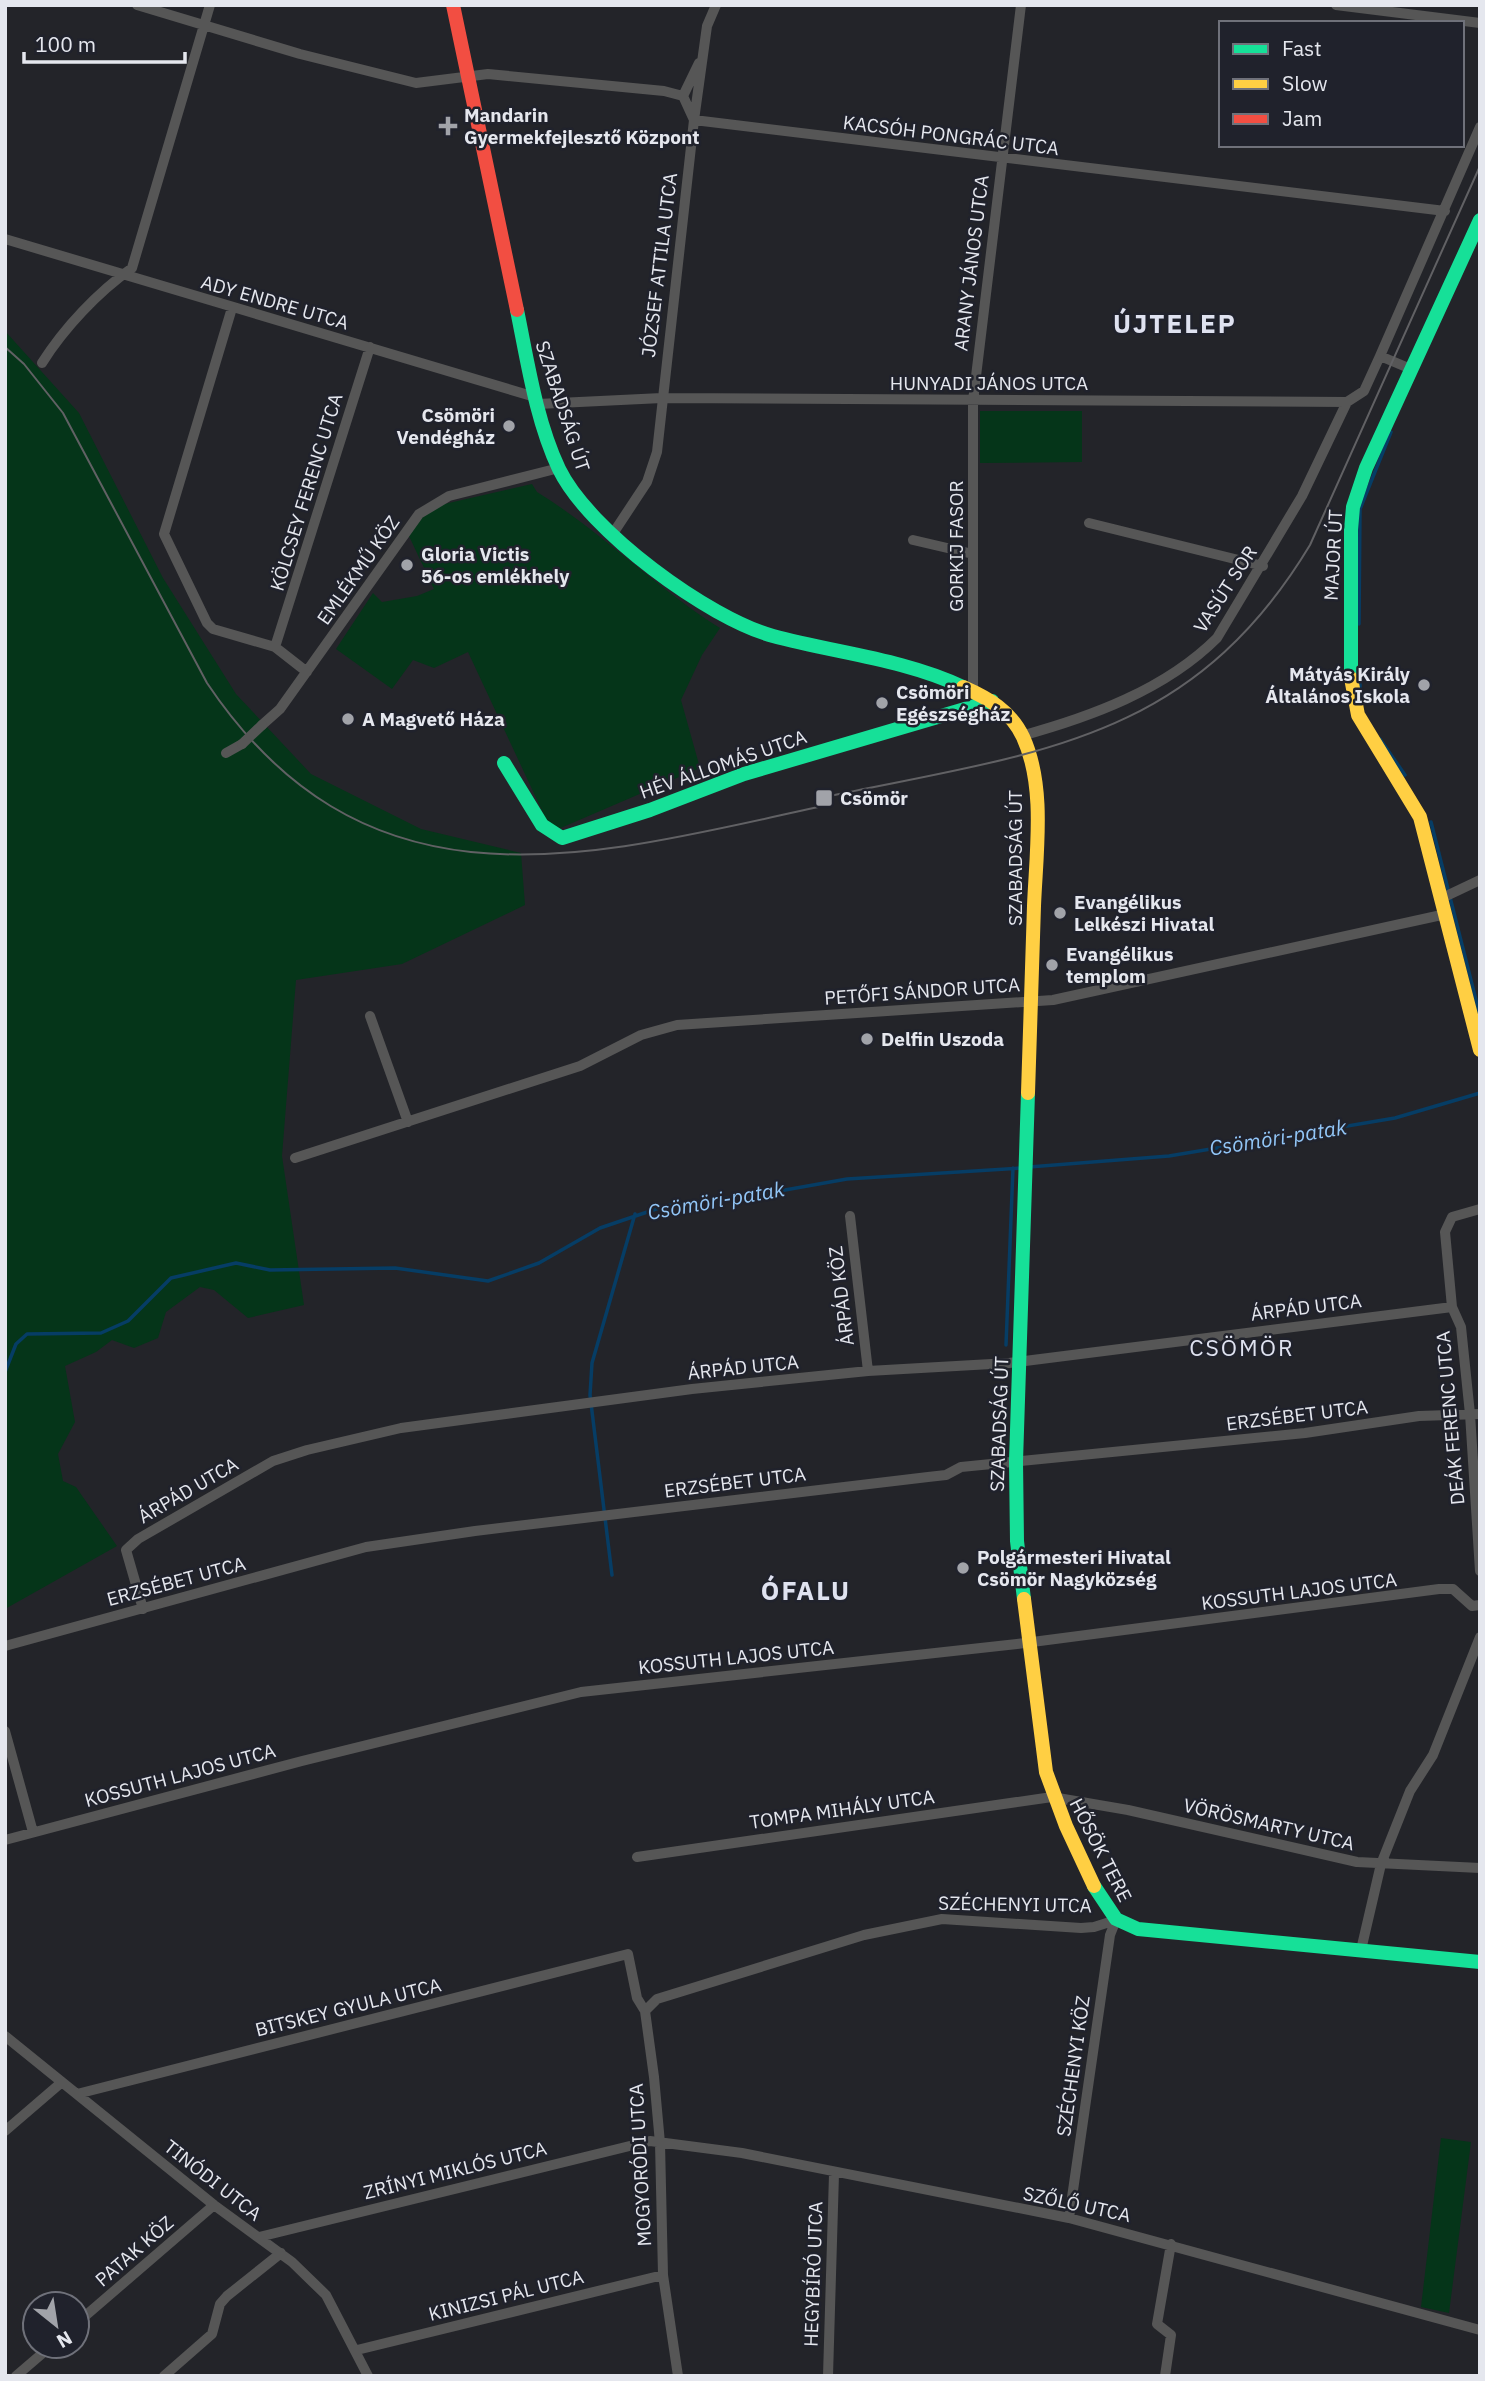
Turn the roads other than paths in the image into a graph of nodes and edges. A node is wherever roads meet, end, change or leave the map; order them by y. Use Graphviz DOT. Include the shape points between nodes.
graph roads {
  1 [pos="137,5"];
  2 [pos="210,5"];
  3 [pos="453,5"];
  4 [pos="716,5"];
  5 [pos="1021,5"];
  6 [pos="1336,5"];
  7 [pos="1480,23"];
  8 [pos="204,25"];
  9 [pos="703,54"];
  10 [pos="468,74"];
  11 [pos="683,96"];
  12 [pos="694,120"];
  13 [pos="1480,127"];
  14 [pos="1002,159"];
  15 [pos="1445,211"];
  16 [pos="1480,220"];
  17 [pos="5,239"];
  18 [pos="124,274"];
  19 [pos="233,308"];
  20 [pos="370,348"];
  21 [pos="1380,356"];
  22 [pos="42,363"];
  23 [pos="1412,369"];
  24 [pos="662,398"];
  25 [pos="537,401"];
  26 [pos="973,401"];
  27 [pos="1347,402"];
  28 [pos="559,468"];
  29 [pos="1089,523"];
  30 [pos="614,532"];
  31 [pos="913,540"];
  32 [pos="973,554"];
  33 [pos="1262,566"];
  34 [pos="275,647"];
  35 [pos="307,672"];
  36 [pos="973,691"];
  37 [pos="992,701"];
  38 [pos="1021,736"];
  39 [pos="226,753"];
  40 [pos="504,763"];
  41 [pos="1480,880"];
  42 [pos="1448,895"];
  43 [pos="1446,914"];
  44 [pos="1032,1001"];
  45 [pos="370,1016"];
  46 [pos="1480,1051"];
  47 [pos="408,1122"];
  48 [pos="295,1158"];
  49 [pos="1480,1209"];
  50 [pos="850,1216"];
  51 [pos="1452,1307"];
  52 [pos="1020,1361"];
  53 [pos="868,1371"];
  54 [pos="1475,1414"];
  55 [pos="1016,1461"];
  56 [pos="1480,1571"];
  57 [pos="1480,1605"];
  58 [pos="143,1609"];
  59 [pos="1480,1638"];
  60 [pos="1028,1642"];
  61 [pos="5,1646"];
  62 [pos="5,1731"];
  63 [pos="1052,1797"];
  64 [pos="33,1832"];
  65 [pos="5,1840"];
  66 [pos="637,1857"];
  67 [pos="1381,1864"];
  68 [pos="1480,1868"];
  69 [pos="1116,1920"];
  70 [pos="1361,1950"];
  71 [pos="628,1954"];
  72 [pos="1480,1962"];
  73 [pos="645,2011"];
  74 [pos="7,2040"];
  75 [pos="62,2082"];
  76 [pos="77,2094"];
  77 [pos="5,2131"];
  78 [pos="660,2143"];
  79 [pos="834,2174"];
  80 [pos="214,2206"];
  81 [pos="1069,2218"];
  82 [pos="259,2237"];
  83 [pos="1171,2244"];
  84 [pos="281,2253"];
  85 [pos="663,2275"];
  86 [pos="91,2311"];
  87 [pos="1480,2330"];
  88 [pos="357,2350"];
  89 [pos="35,2360"];
  90 [pos="16,2376"];
  91 [pos="164,2376"];
  92 [pos="368,2376"];
  93 [pos="678,2376"];
  94 [pos="828,2376"];
  95 [pos="1165,2376"];
  1 -- 8 [label="street"];
  2 -- 8 [label="street"];
  3 -- 10 [label="street, SZABADSÁG ÚT"];
  4 -- 9 [label="street, JÓZSEF ATTILA UTCA"];
  5 -- 14 [label="street, ARANY JÁNOS UTCA"];
  6 -- 7 [label="street"];
  8 -- 10 [label="street" via="416,83"];
  8 -- 18 [label="street" via="132,268"];
  9 -- 11 [label="street, JÓZSEF ATTILA UTCA"];
  9 -- 12 [label="street, JÓZSEF ATTILA UTCA"];
  10 -- 11 [label="street"];
  10 -- 25 [label="street, SZABADSÁG ÚT"];
  11 -- 12 [label="street"];
  12 -- 14 [label="street, KACSÓH PONGRÁC UTCA"];
  12 -- 24 [label="street, JÓZSEF ATTILA UTCA"];
  13 -- 15 [label="street"];
  14 -- 15 [label="street, KACSÓH PONGRÁC UTCA"];
  14 -- 26 [label="street, ARANY JÁNOS UTCA"];
  15 -- 21 [label="street"];
  16 -- 23 [label="street, MAJOR ÚT"];
  17 -- 18 [label="street, ADY ENDRE UTCA"];
  18 -- 19 [label="street, ADY ENDRE UTCA"];
  18 -- 22 [label="street" via="52,346"];
  19 -- 20 [label="street, ADY ENDRE UTCA"];
  19 -- 34 [label="street" via="164,534 207,623 213,629"];
  20 -- 25 [label="street, ADY ENDRE UTCA"];
  20 -- 34 [label="street, KÖLCSEY FERENC UTCA"];
  21 -- 23 [label="street"];
  21 -- 27 [label="street" via="1364,391"];
  23 -- 42 [label="street, MAJOR ÚT" via="1353,507 1350,669 1358,715 1420,817"];
  24 -- 25 [label="street, HUNYADI JÁNOS UTCA"];
  24 -- 26 [label="street, HUNYADI JÁNOS UTCA"];
  24 -- 30 [label="street, JÓZSEF ATTILA UTCA" via="654,464"];
  25 -- 28 [label="street, SZABADSÁG ÚT"];
  26 -- 27 [label="street, HUNYADI JÁNOS UTCA"];
  26 -- 32 [label="street, GORKIJ FASOR"];
  27 -- 33 [label="street, VASÚT SOR"];
  28 -- 30 [label="street, SZABADSÁG ÚT" via="577,497"];
  28 -- 35 [label="street, EMLÉKMŰ KÖZ" via="449,496 419,514"];
  29 -- 33 [label="street"];
  30 -- 36 [label="street, SZABADSÁG ÚT" via="690,595 731,621 960,683"];
  31 -- 32 [label="street"];
  32 -- 36 [label="street, GORKIJ FASOR"];
  33 -- 38 [label="street, VASÚT SOR" via="1217,638 1199,656 1132,695 1070,722"];
  34 -- 35 [label="street"];
  35 -- 39 [label="street, EMLÉKMŰ KÖZ, bridge" via="280,709"];
  36 -- 37 [label="street, SZABADSÁG ÚT"];
  37 -- 38 [label="street, SZABADSÁG ÚT"];
  37 -- 40 [label="street, HÉV ÁLLOMÁS UTCA" via="744,774 562,838 543,829"];
  38 -- 44 [label="street, SZABADSÁG ÚT" via="1031,761 1037,825"];
  41 -- 42 [label="street"];
  42 -- 43 [label="street, MAJOR ÚT"];
  43 -- 44 [label="street, PETŐFI SÁNDOR UTCA"];
  43 -- 46 [label="street, MAJOR ÚT"];
  44 -- 47 [label="street, PETŐFI SÁNDOR UTCA" via="677,1025 641,1035 580,1066"];
  44 -- 52 [label="street, SZABADSÁG ÚT"];
  45 -- 47 [label="street"];
  47 -- 48 [label="street, PETŐFI SÁNDOR UTCA"];
  49 -- 51 [label="street, DEÁK FERENC UTCA" via="1457,1214 1445,1232"];
  50 -- 53 [label="street, ÁRPÁD KÖZ"];
  51 -- 52 [label="street, ÁRPÁD UTCA"];
  51 -- 54 [label="street, DEÁK FERENC UTCA" via="1461,1326"];
  52 -- 53 [label="street, ÁRPÁD UTCA"];
  52 -- 55 [label="street, SZABADSÁG ÚT"];
  53 -- 58 [label="street, ÁRPÁD UTCA" via="401,1428 307,1450 274,1461 127,1549"];
  54 -- 55 [label="street, ERZSÉBET UTCA" via="1419,1416 1305,1433"];
  54 -- 56 [label="street, DEÁK FERENC UTCA"];
  55 -- 58 [label="street, ERZSÉBET UTCA" via="961,1467 946,1475 366,1547"];
  55 -- 60 [label="street, SZABADSÁG ÚT" via="1017,1541"];
  57 -- 60 [label="street, KOSSUTH LAJOS UTCA" via="1472,1606 1453,1589 1439,1589"];
  58 -- 61 [label="street, ERZSÉBET UTCA"];
  59 -- 67 [label="street" via="1433,1755 1410,1791"];
  60 -- 63 [label="street, SZABADSÁG ÚT"];
  60 -- 64 [label="street, KOSSUTH LAJOS UTCA" via="581,1692"];
  62 -- 64 [label="street"];
  63 -- 66 [label="street, TOMPA MIHÁLY UTCA"];
  63 -- 67 [label="street, VÖRÖSMARTY UTCA"];
  63 -- 69 [label="street, HŐSÖK TERE"];
  64 -- 65 [label="street, KOSSUTH LAJOS UTCA"];
  67 -- 68 [label="street, VÖRÖSMARTY UTCA"];
  67 -- 70 [label="street"];
  69 -- 70 [label="street, SZÉCHENYI UTCA" via="1138,1928"];
  69 -- 73 [label="street, SZÉCHENYI UTCA" via="1094,1927 942,1919 864,1935 751,1968 657,1999"];
  69 -- 81 [label="street, SZÉCHENYI KÖZ" via="1110,1935"];
  70 -- 72 [label="street, SZÉCHENYI UTCA"];
  71 -- 73 [label="street, MOGYORÓDI UTCA" via="637,1998"];
  71 -- 76 [label="street, BITSKEY GYULA UTCA"];
  73 -- 78 [label="street, MOGYORÓDI UTCA"];
  74 -- 75 [label="street, TINÓDI UTCA"];
  75 -- 76 [label="street, TINÓDI UTCA"];
  75 -- 77 [label="street"];
  76 -- 80 [label="street, TINÓDI UTCA"];
  78 -- 79 [label="street, SZŐLŐ UTCA" via="742,2153"];
  78 -- 82 [label="street, ZRÍNYI MIKLÓS UTCA" via="587,2154"];
  78 -- 85 [label="street, MOGYORÓDI UTCA"];
  79 -- 81 [label="street, SZŐLŐ UTCA"];
  79 -- 94 [label="street, HEGYBÍRÓ UTCA"];
  80 -- 82 [label="street, TINÓDI UTCA"];
  80 -- 86 [label="street, PATAK KÖZ"];
  81 -- 83 [label="street, SZŐLŐ UTCA"];
  82 -- 84 [label="street, TINÓDI UTCA"];
  83 -- 87 [label="street, SZŐLŐ UTCA"];
  83 -- 95 [label="street" via="1157,2324 1171,2335"];
  84 -- 88 [label="street, TINÓDI UTCA" via="326,2295"];
  84 -- 91 [label="street" via="220,2304 212,2334"];
  85 -- 88 [label="street, KINIZSI PÁL UTCA"];
  85 -- 93 [label="street, MOGYORÓDI UTCA"];
  88 -- 92 [label="street, TINÓDI UTCA"];
  89 -- 90 [label="street"];
}
